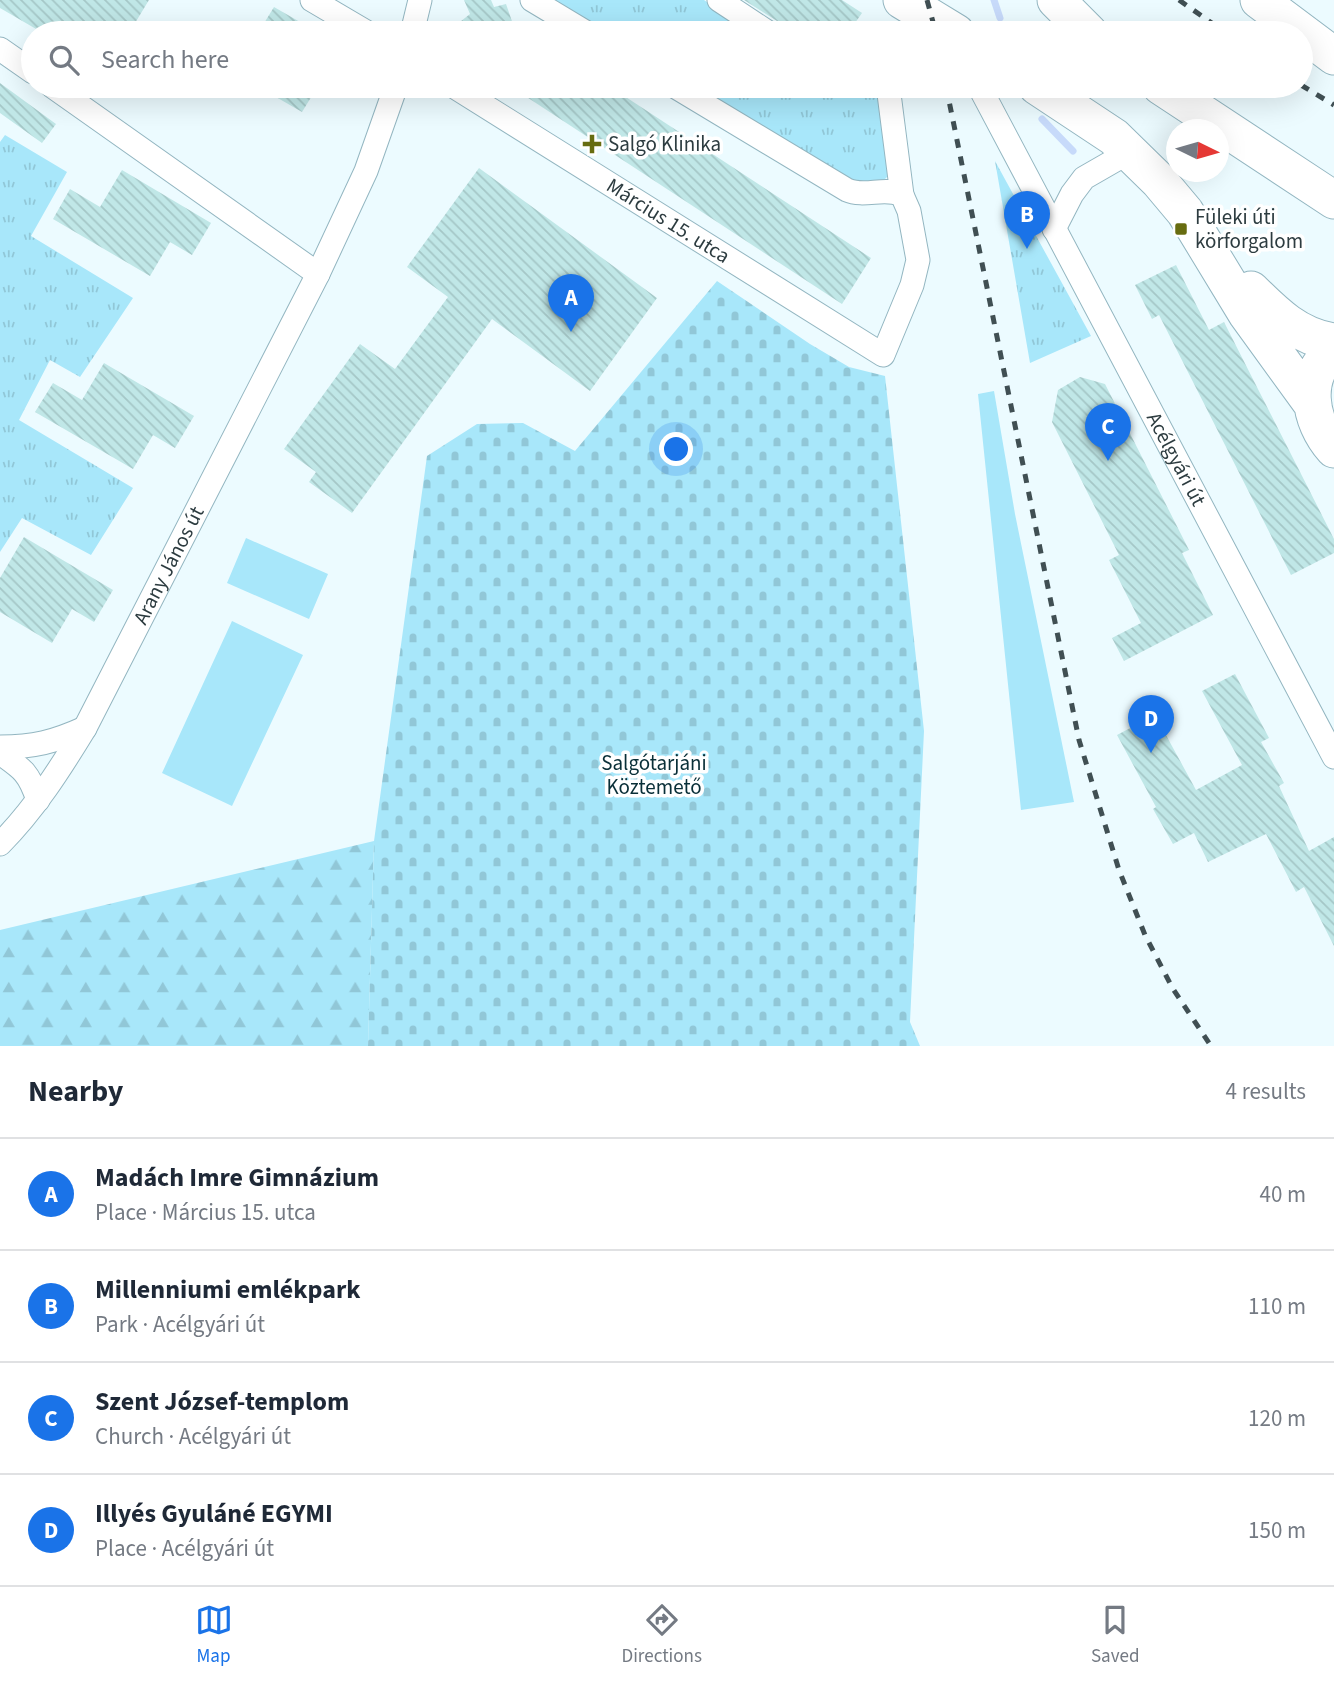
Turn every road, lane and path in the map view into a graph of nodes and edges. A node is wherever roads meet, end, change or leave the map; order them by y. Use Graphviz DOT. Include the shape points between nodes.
graph roads {
  1 [pos="312,0"];
  2 [pos="420,0"];
  3 [pos="532,0"];
  4 [pos="719,0"];
  5 [pos="902,0"];
  6 [pos="1056,0"];
  7 [pos="1259,0"];
  8 [pos="348,21"];
  9 [pos="415,21"];
  10 [pos="567,21"];
  11 [pos="751,21"];
  12 [pos="935,21"];
  13 [pos="1077,21"];
  14 [pos="1287,21"];
  15 [pos="1313,40"];
  16 [pos="0,49"];
  17 [pos="1334,56"];
  18 [pos="21,64"];
  19 [pos="69,98"];
  20 [pos="392,98"];
  21 [pos="472,98"];
  22 [pos="694,98"];
  23 [pos="890,98"];
  24 [pos="985,98"];
  25 [pos="1056,98"];
  26 [pos="1179,98"];
  27 [pos="1131,151"];
  28 [pos="902,195"];
  29 [pos="1331,199"];
  30 [pos="1054,229"];
  31 [pos="1210,250"];
  32 [pos="318,274"];
  33 [pos="1334,342"];
  34 [pos="1334,350"];
  35 [pos="1313,405"];
  36 [pos="1334,449"];
  37 [pos="85,728"];
  38 [pos="0,747"];
  39 [pos="0,753"];
  40 [pos="1334,757"];
  41 [pos="38,800"];
  42 [pos="0,844"];
  1 -- 8 [label="street"];
  2 -- 9 [label="street"];
  3 -- 10 [label="street"];
  4 -- 11 [label="street"];
  5 -- 12 [label="main road"];
  6 -- 13 [label="main road"];
  7 -- 14 [label="main road"];
  15 -- 17 [label="main road"];
  16 -- 18 [label="street"];
  19 -- 32 [label="street"];
  20 -- 32 [label="street, Arany János út" via="366,171"];
  21 -- 28 [label="street, Március 15. utca" via="883,355 918,260"];
  22 -- 28 [label="street" via="847,190 890,190"];
  23 -- 28 [label="street"];
  24 -- 30 [label="street, Acélgyári út"];
  25 -- 27 [label="main road"];
  26 -- 29 [label="main road"];
  27 -- 30 [label="street" via="1084,177"];
  27 -- 31 [label="main road" via="1168,191"];
  30 -- 40 [label="street, Acélgyári út"];
  31 -- 33 [label="main road" via="1282,320"];
  31 -- 35 [label="main road" via="1247,314"];
  32 -- 37 [label="street, Arany János út"];
  34 -- 35 [label="main road" via="1317,373"];
  35 -- 36 [label="main road" via="1322,436"];
  37 -- 38 [label="street" via="30,747"];
  37 -- 41 [label="street, Arany János út"];
  39 -- 41 [label="street" via="30,778"];
  41 -- 42 [label="street, Arany János út"];
}
